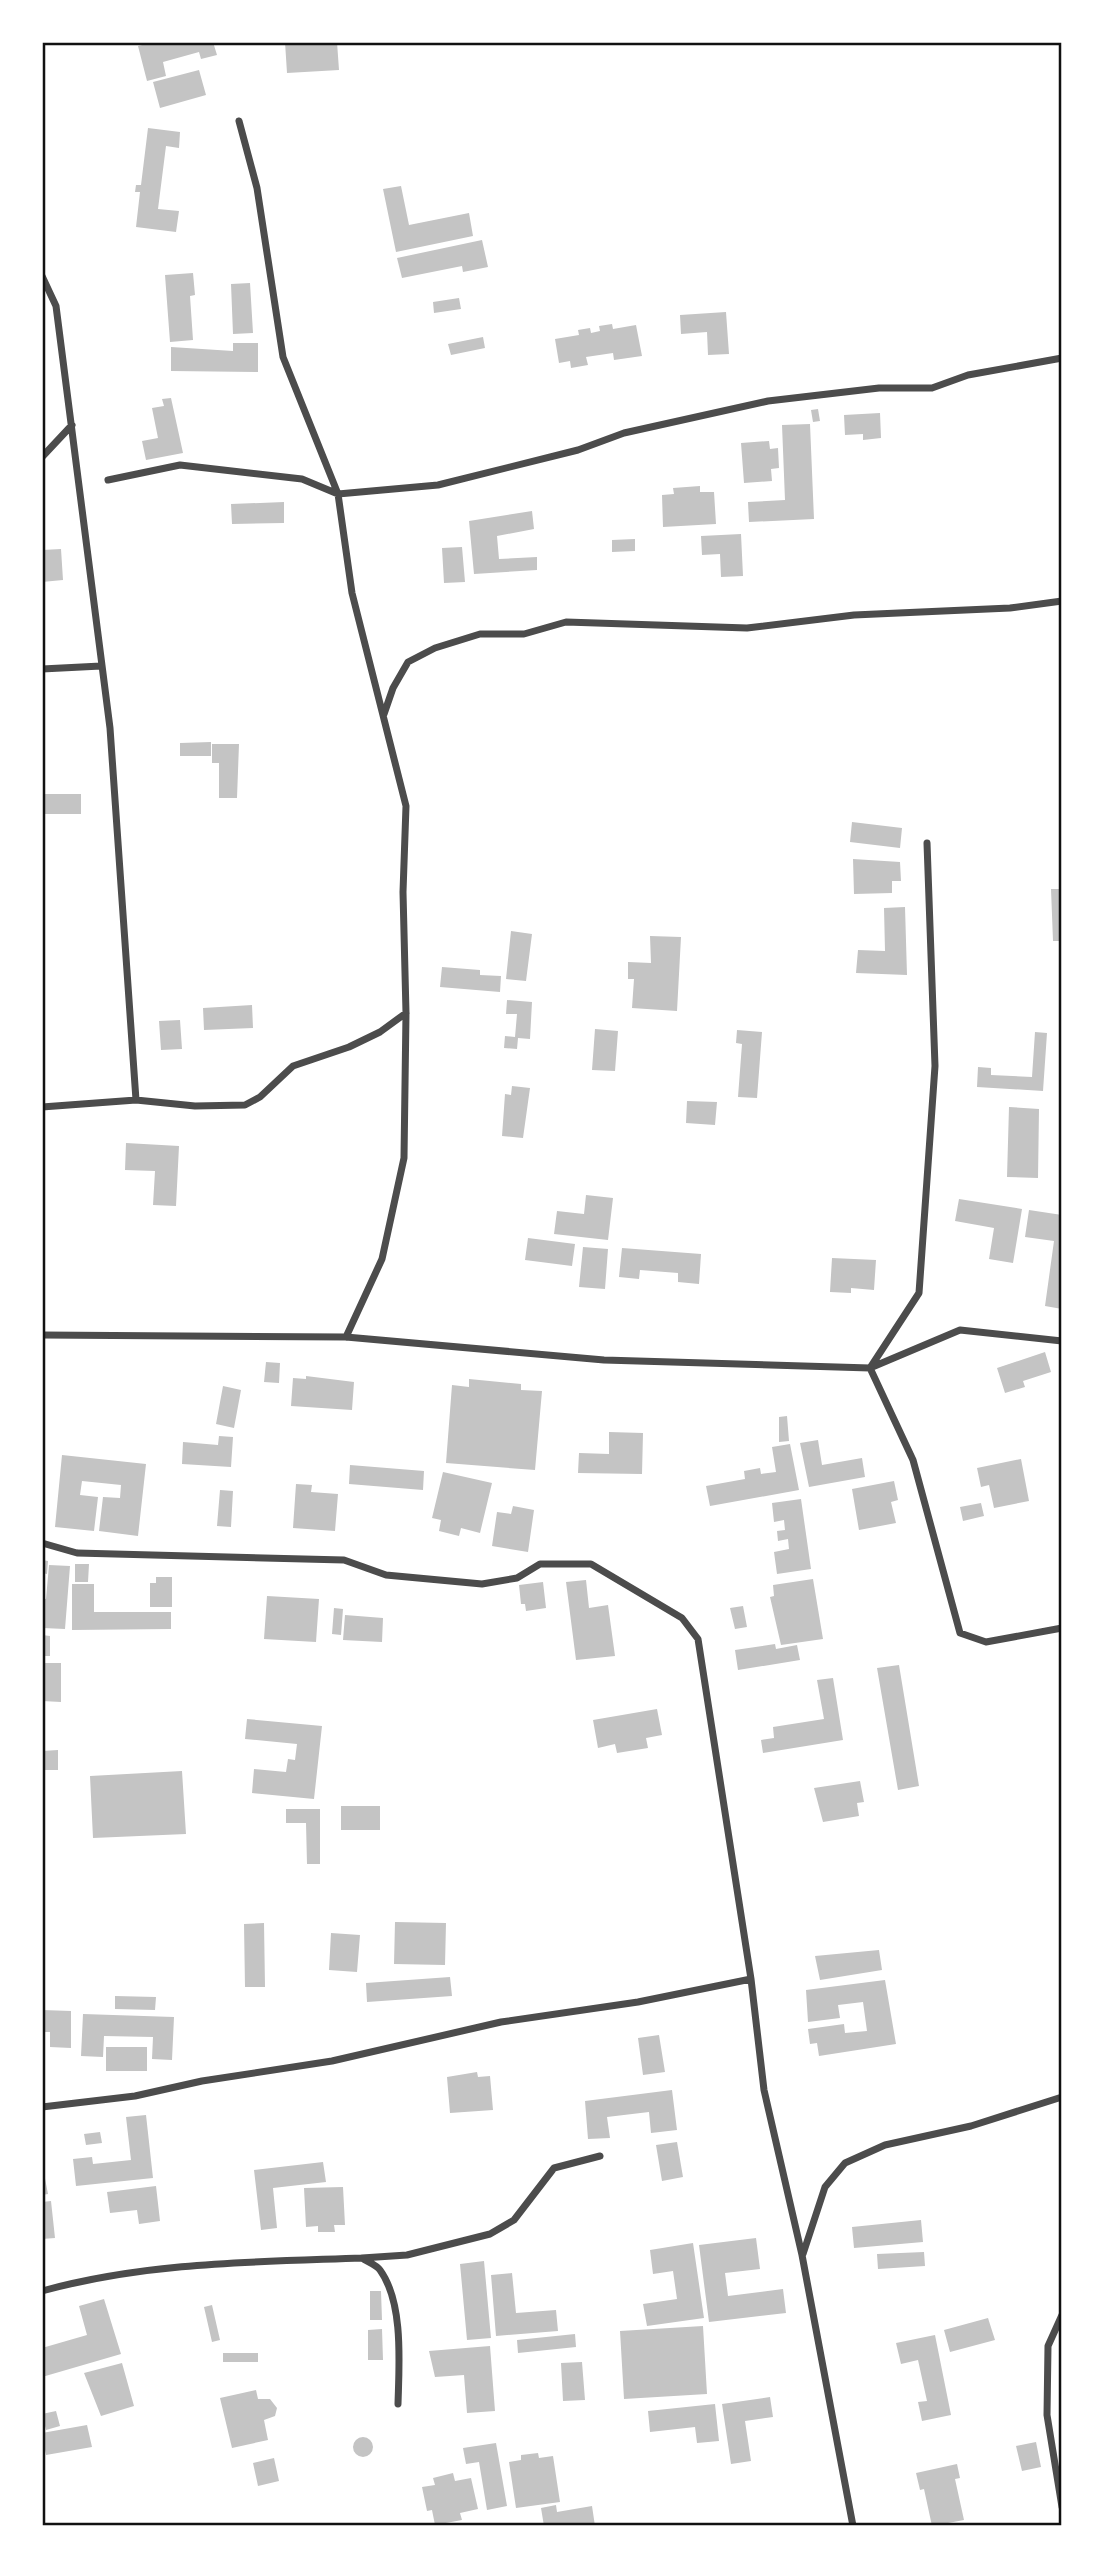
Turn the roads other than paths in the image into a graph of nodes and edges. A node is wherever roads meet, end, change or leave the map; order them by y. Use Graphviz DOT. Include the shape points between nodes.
graph roads {
  1 [pos="239,121"];
  2 [pos="42,276"];
  3 [pos="1062,358"];
  4 [pos="72,425"];
  5 [pos="42,457"];
  6 [pos="108,480"];
  7 [pos="338,494"];
  8 [pos="1062,601"];
  9 [pos="101,666"];
  10 [pos="42,670"];
  11 [pos="384,714"];
  12 [pos="927,843"];
  13 [pos="406,1013"];
  14 [pos="136,1100"];
  15 [pos="42,1107"];
  16 [pos="42,1335"];
  17 [pos="346,1338"];
  18 [pos="1062,1341"];
  19 [pos="870,1368"];
  20 [pos="42,1543"];
  21 [pos="1062,1628"];
  22 [pos="751,1979"];
  23 [pos="1062,2097"];
  24 [pos="42,2108"];
  25 [pos="600,2156"];
  26 [pos="802,2255"];
  27 [pos="362,2258"];
  28 [pos="42,2291"];
  29 [pos="1062,2315"];
  30 [pos="398,2404"];
  31 [pos="1062,2507"];
  32 [pos="853,2526"];
  1 -- 7 [label="street" via="257,188 283,357"];
  2 -- 4 [label="street" via="56,306"];
  3 -- 7 [label="street" via="968,375 932,388 879,388 768,401 624,433 578,450 438,485"];
  4 -- 5 [label="street"];
  4 -- 9 [label="street"];
  6 -- 7 [label="street" via="180,465 302,479"];
  7 -- 11 [label="street" via="352,593"];
  8 -- 11 [label="street" via="854,615 747,628 566,622 524,634 480,634 408,662"];
  9 -- 10 [label="street"];
  9 -- 14 [label="street" via="110,728"];
  11 -- 13 [label="street" via="406,806"];
  12 -- 19 [label="street" via="935,1066 919,1293"];
  13 -- 14 [label="street" via="349,1047 293,1066 245,1105"];
  13 -- 17 [label="street" via="404,1158 382,1259"];
  14 -- 15 [label="street"];
  16 -- 17 [label="street"];
  17 -- 19 [label="street" via="604,1360"];
  18 -- 19 [label="street" via="960,1330"];
  19 -- 21 [label="street" via="913,1460 960,1633 986,1642"];
  20 -- 22 [label="street" via="77,1553 344,1560 386,1575 482,1584 517,1578 540,1564 591,1564 682,1618 698,1639"];
  22 -- 24 [label="street" via="638,2002 501,2022 332,2061"];
  22 -- 26 [label="street" via="764,2090"];
  23 -- 26 [label="street" via="971,2126 884,2145 845,2163 825,2187"];
  25 -- 27 [label="street" via="554,2168 514,2220 490,2234 407,2255"];
  26 -- 32 [label="street"];
  27 -- 28 [label="street" via="156,2267"];
  27 -- 30 [label="street" via="380,2269 392,2299 400,2346"];
  29 -- 31 [label="street" via="1048,2346 1047,2415"];
}
